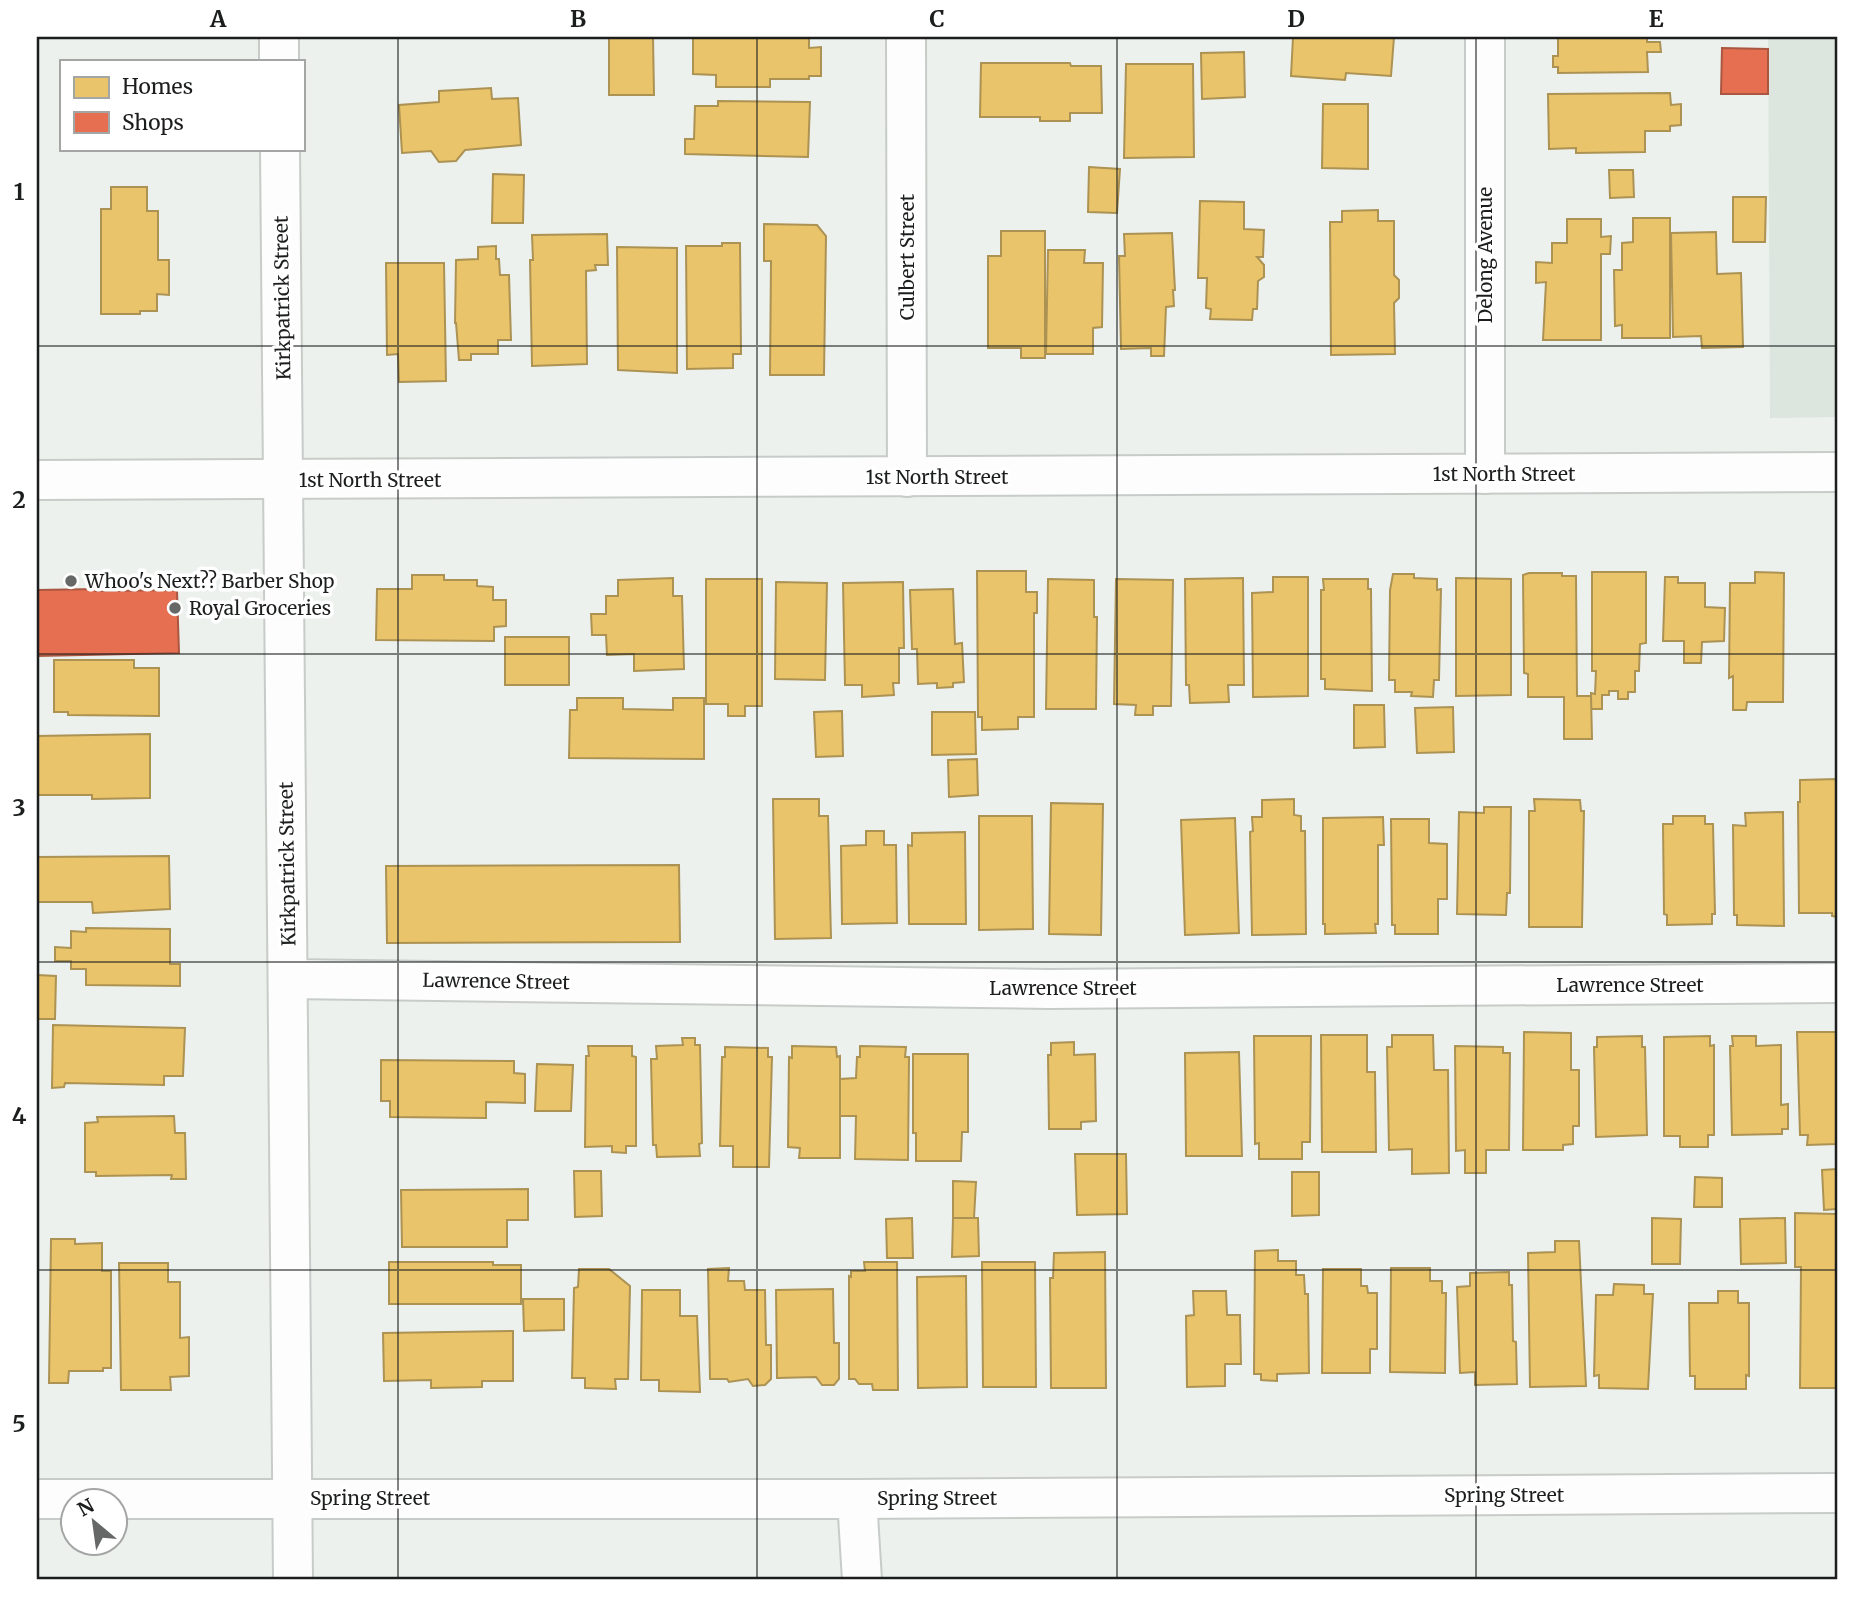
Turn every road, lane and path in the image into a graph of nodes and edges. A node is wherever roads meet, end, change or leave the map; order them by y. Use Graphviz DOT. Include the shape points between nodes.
graph roads {
  1 [pos="279,37"];
  2 [pos="906,37"];
  3 [pos="1485,37"];
  4 [pos="279,60"];
  5 [pos="280,150"];
  6 [pos="1837,472"];
  7 [pos="1485,474"];
  8 [pos="907,477"];
  9 [pos="37,480"];
  10 [pos="284,480"];
  11 [pos="289,979"];
  12 [pos="1837,983"];
  13 [pos="1837,1493"];
  14 [pos="293,1498"];
  15 [pos="37,1499"];
  16 [pos="857,1499"];
  17 [pos="293,1580"];
  18 [pos="862,1580"];
  1 -- 4 [label="street"];
  2 -- 8 [label="street, Culbert Street"];
  3 -- 7 [label="street, Delong Avenue"];
  5 -- 10 [label="street, Kirkpatrick Street"];
  6 -- 7 [label="street, 1st North Street"];
  7 -- 8 [label="street, 1st North Street"];
  8 -- 10 [label="street, 1st North Street"];
  9 -- 10 [label="street, 1st North Street"];
  10 -- 11 [label="street, Kirkpatrick Street"];
  11 -- 12 [label="street, Lawrence Street" via="1049,989"];
  11 -- 14 [label="street, Kirkpatrick Street"];
  13 -- 16 [label="street, Spring Street"];
  14 -- 15 [label="street, Spring Street"];
  14 -- 16 [label="street, Spring Street"];
  14 -- 17 [label="street, Kirkpatrick Street"];
  16 -- 18 [label="street"];
}
